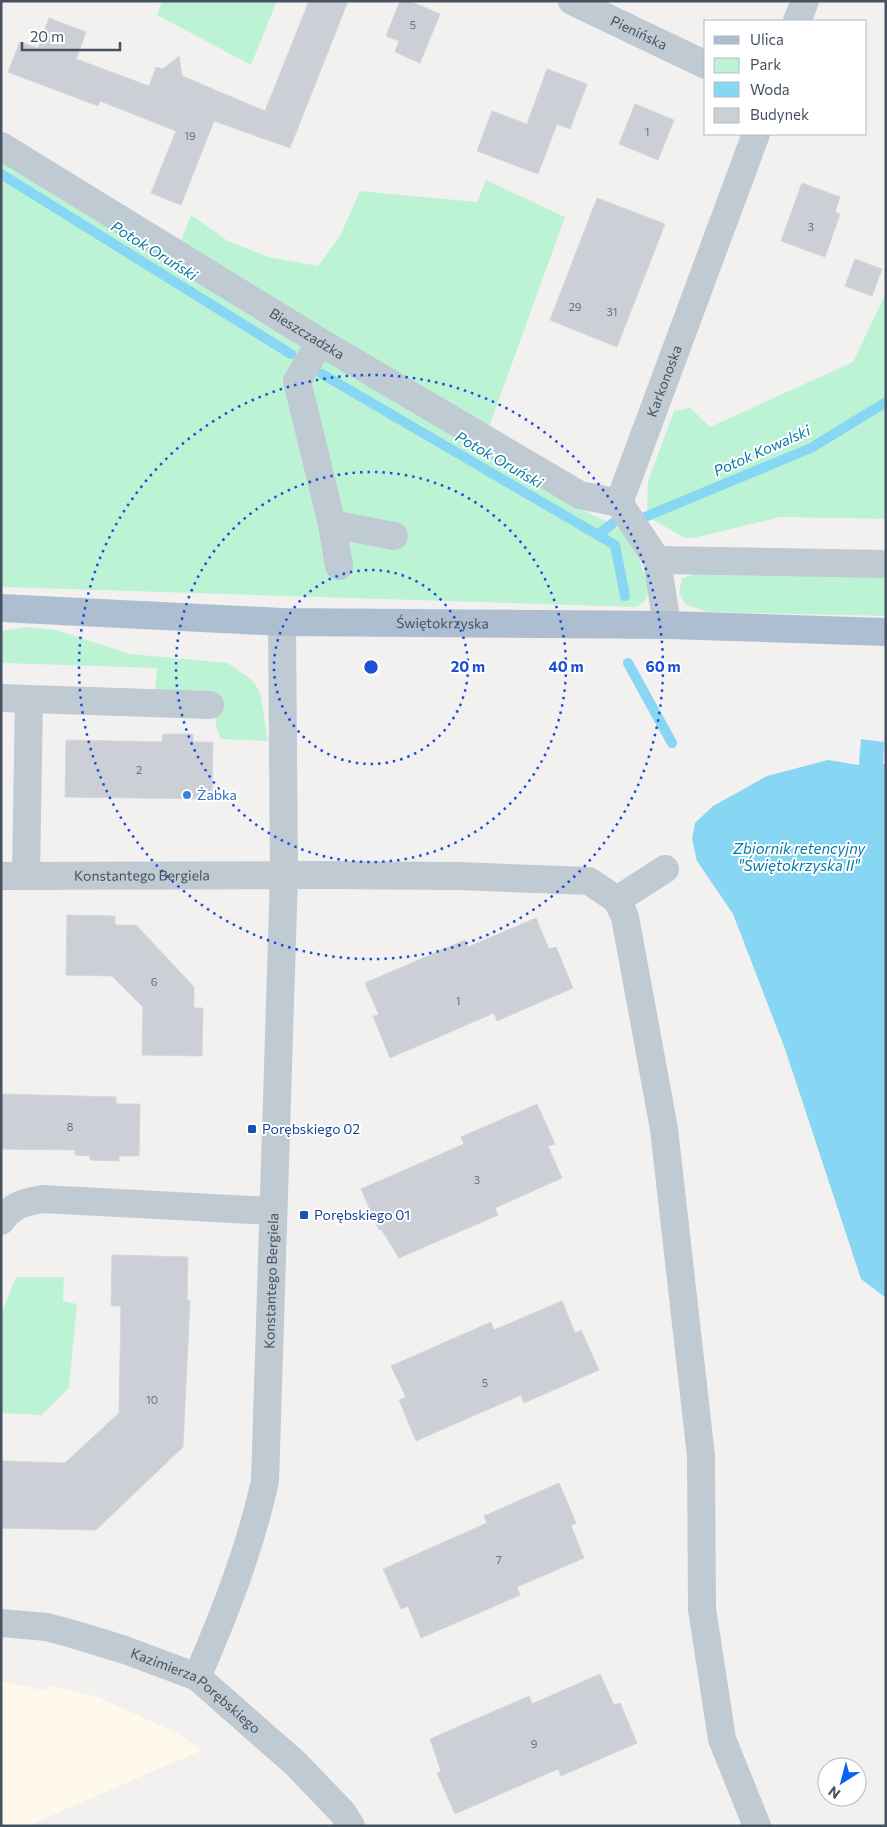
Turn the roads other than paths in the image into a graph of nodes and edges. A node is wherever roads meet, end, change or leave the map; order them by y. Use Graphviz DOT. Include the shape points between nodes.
graph roads {
  1 [pos="572,1"];
  2 [pos="805,1"];
  3 [pos="797,20"];
  4 [pos="704,64"];
  5 [pos="756,135"];
  6 [pos="1,146"];
  7 [pos="320,342"];
  8 [pos="619,503"];
  9 [pos="332,524"];
  10 [pos="394,536"];
  11 [pos="657,560"];
  12 [pos="886,564"];
  13 [pos="338,566"];
  14 [pos="1,608"];
  15 [pos="282,622"];
  16 [pos="666,625"];
  17 [pos="886,632"];
  18 [pos="1,698"];
  19 [pos="29,700"];
  20 [pos="210,705"];
  21 [pos="665,869"];
  22 [pos="284,874"];
  23 [pos="14,875"];
  24 [pos="617,900"];
  25 [pos="272,1211"];
  26 [pos="1,1221"];
  27 [pos="1,1623"];
  28 [pos="197,1677"];
  29 [pos="351,1826"];
  30 [pos="757,1826"];
  1 -- 4 [label="street, Pienińska"];
  2 -- 3 [label="street"];
  5 -- 8 [label="street, Karkonoska"];
  6 -- 7 [label="street, Bieszczadzka"];
  7 -- 8 [label="street, Bieszczadzka" via="580,495"];
  7 -- 9 [label="street" via="297,381"];
  8 -- 11 [label="street"];
  9 -- 10 [label="street"];
  9 -- 13 [label="street"];
  11 -- 12 [label="street"];
  11 -- 16 [label="street"];
  14 -- 15 [label="main road, Świętokrzyska"];
  15 -- 16 [label="main road, Świętokrzyska"];
  15 -- 22 [label="street, Konstantego Bergiela"];
  16 -- 17 [label="main road, Świętokrzyska"];
  18 -- 19 [label="street"];
  19 -- 20 [label="street"];
  19 -- 23 [label="street"];
  21 -- 24 [label="street"];
  22 -- 23 [label="street, Konstantego Bergiela"];
  22 -- 24 [label="street" via="588,881"];
  22 -- 25 [label="street, Konstantego Bergiela"];
  24 -- 30 [label="street" via="625,918 664,1129 702,1456 702,1608 722,1739"];
  25 -- 26 [label="street" via="42,1199 24,1202 8,1211"];
  25 -- 28 [label="street, Konstantego Bergiela" via="264,1481 254,1529"];
  27 -- 28 [label="street, Kazimierza Porębskiego" via="47,1627 125,1650"];
  28 -- 29 [label="street, Kazimierza Porębskiego" via="296,1763 343,1812"];
}
